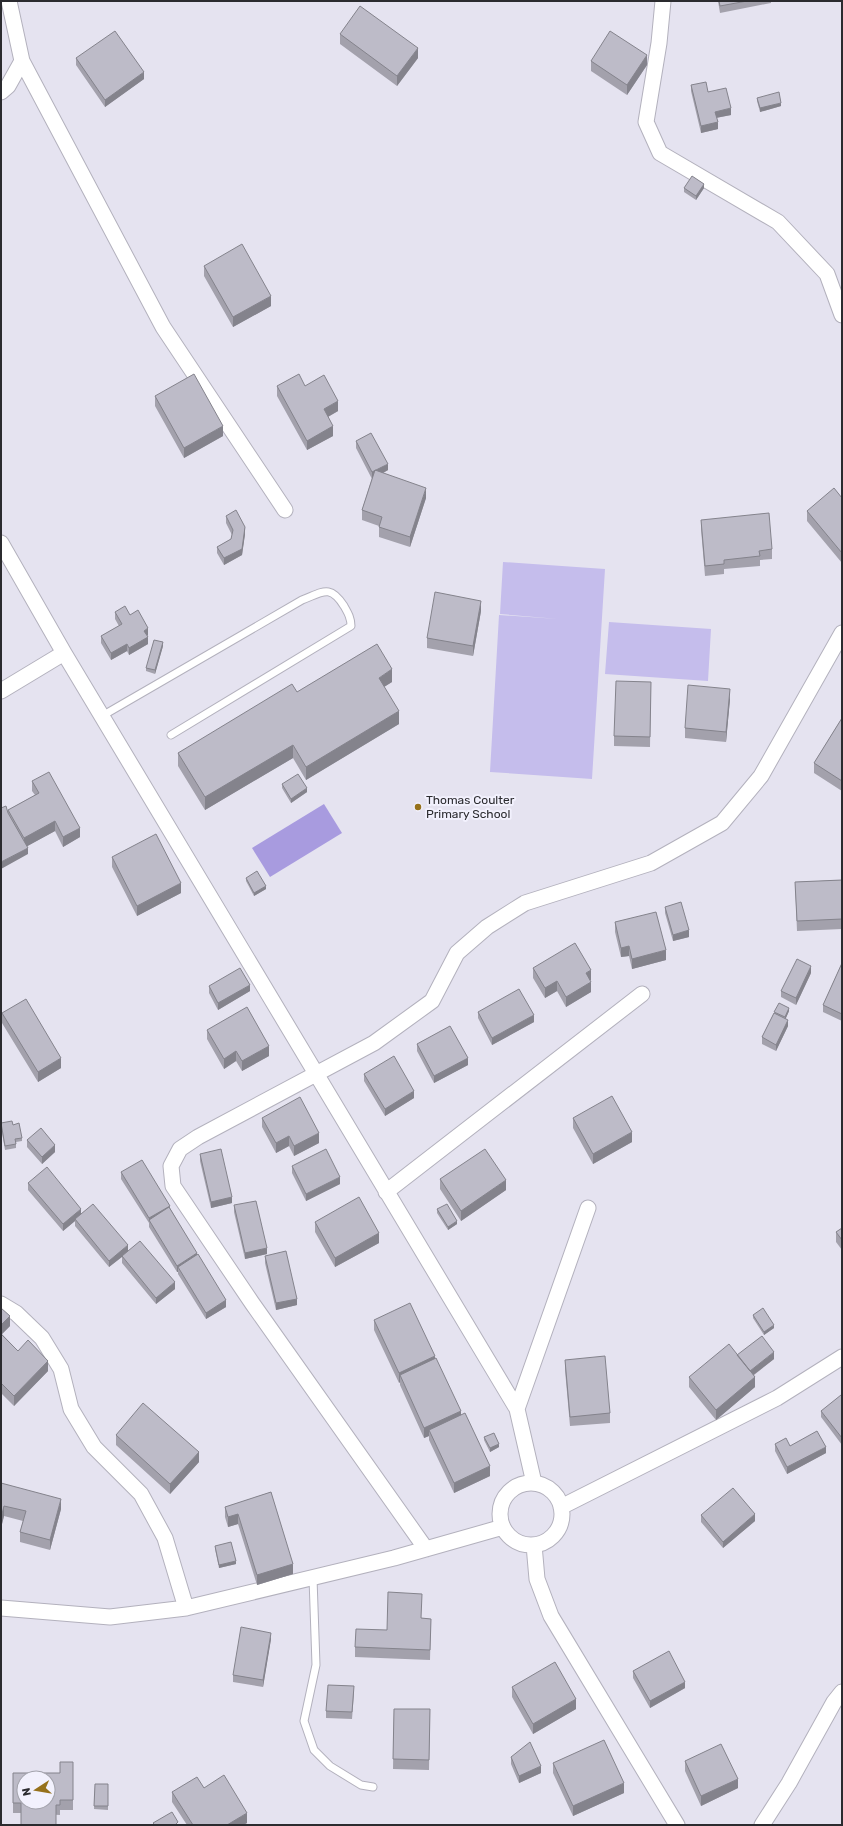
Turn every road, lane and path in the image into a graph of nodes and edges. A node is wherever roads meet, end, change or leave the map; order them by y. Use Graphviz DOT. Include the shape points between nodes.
graph roads {
  1 [pos="9,1"];
  2 [pos="664,1"];
  3 [pos="22,61"];
  4 [pos="1,92"];
  5 [pos="842,315"];
  6 [pos="285,510"];
  7 [pos="1,543"];
  8 [pos="842,633"];
  9 [pos="64,653"];
  10 [pos="1,691"];
  11 [pos="102,716"];
  12 [pos="171,735"];
  13 [pos="642,994"];
  14 [pos="317,1073"];
  15 [pos="386,1192"];
  16 [pos="588,1208"];
  17 [pos="1,1304"];
  18 [pos="842,1357"];
  19 [pos="517,1409"];
  20 [pos="534,1483"];
  21 [pos="561,1507"];
  22 [pos="503,1527"];
  23 [pos="534,1545"];
  24 [pos="426,1549"];
  25 [pos="313,1578"];
  26 [pos="1,1608"];
  27 [pos="186,1608"];
  28 [pos="842,1692"];
  29 [pos="373,1787"];
  30 [pos="677,1825"];
  31 [pos="762,1825"];
  1 -- 3 [label="street"];
  2 -- 5 [label="street" via="646,122 660,153 778,222 827,274"];
  3 -- 4 [label="street" via="8,86"];
  3 -- 6 [label="street" via="163,327"];
  7 -- 9 [label="street"];
  8 -- 14 [label="street" via="761,776 722,823 651,863 525,903 487,927 457,953 432,1001 374,1043"];
  9 -- 10 [label="street"];
  9 -- 11 [label="street"];
  11 -- 12 [label="lane" via="302,600 322,592 330,591 337,594 351,619 351,626"];
  11 -- 14 [label="street"];
  13 -- 15 [label="street"];
  14 -- 15 [label="street"];
  14 -- 24 [label="street" via="180,1149 170,1166 173,1186 252,1303"];
  15 -- 19 [label="street"];
  16 -- 19 [label="street"];
  17 -- 27 [label="street" via="16,1313 42,1338 61,1369 71,1409 94,1447 141,1494 165,1538"];
  18 -- 21 [label="street" via="777,1398"];
  19 -- 20 [label="street"];
  20 -- 21 [label="street" via="552,1491"];
  20 -- 22 [label="street" via="514,1488 506,1496 501,1506"];
  21 -- 23 [label="street" via="562,1520 556,1532 547,1541"];
  22 -- 23 [label="street" via="516,1541"];
  22 -- 24 [label="street"];
  23 -- 30 [label="street" via="536,1579 551,1616"];
  24 -- 25 [label="street"];
  25 -- 27 [label="street"];
  25 -- 29 [label="lane" via="316,1665 304,1721 314,1750 330,1766 361,1785"];
  26 -- 27 [label="street" via="110,1617"];
  28 -- 31 [label="street"];
}
